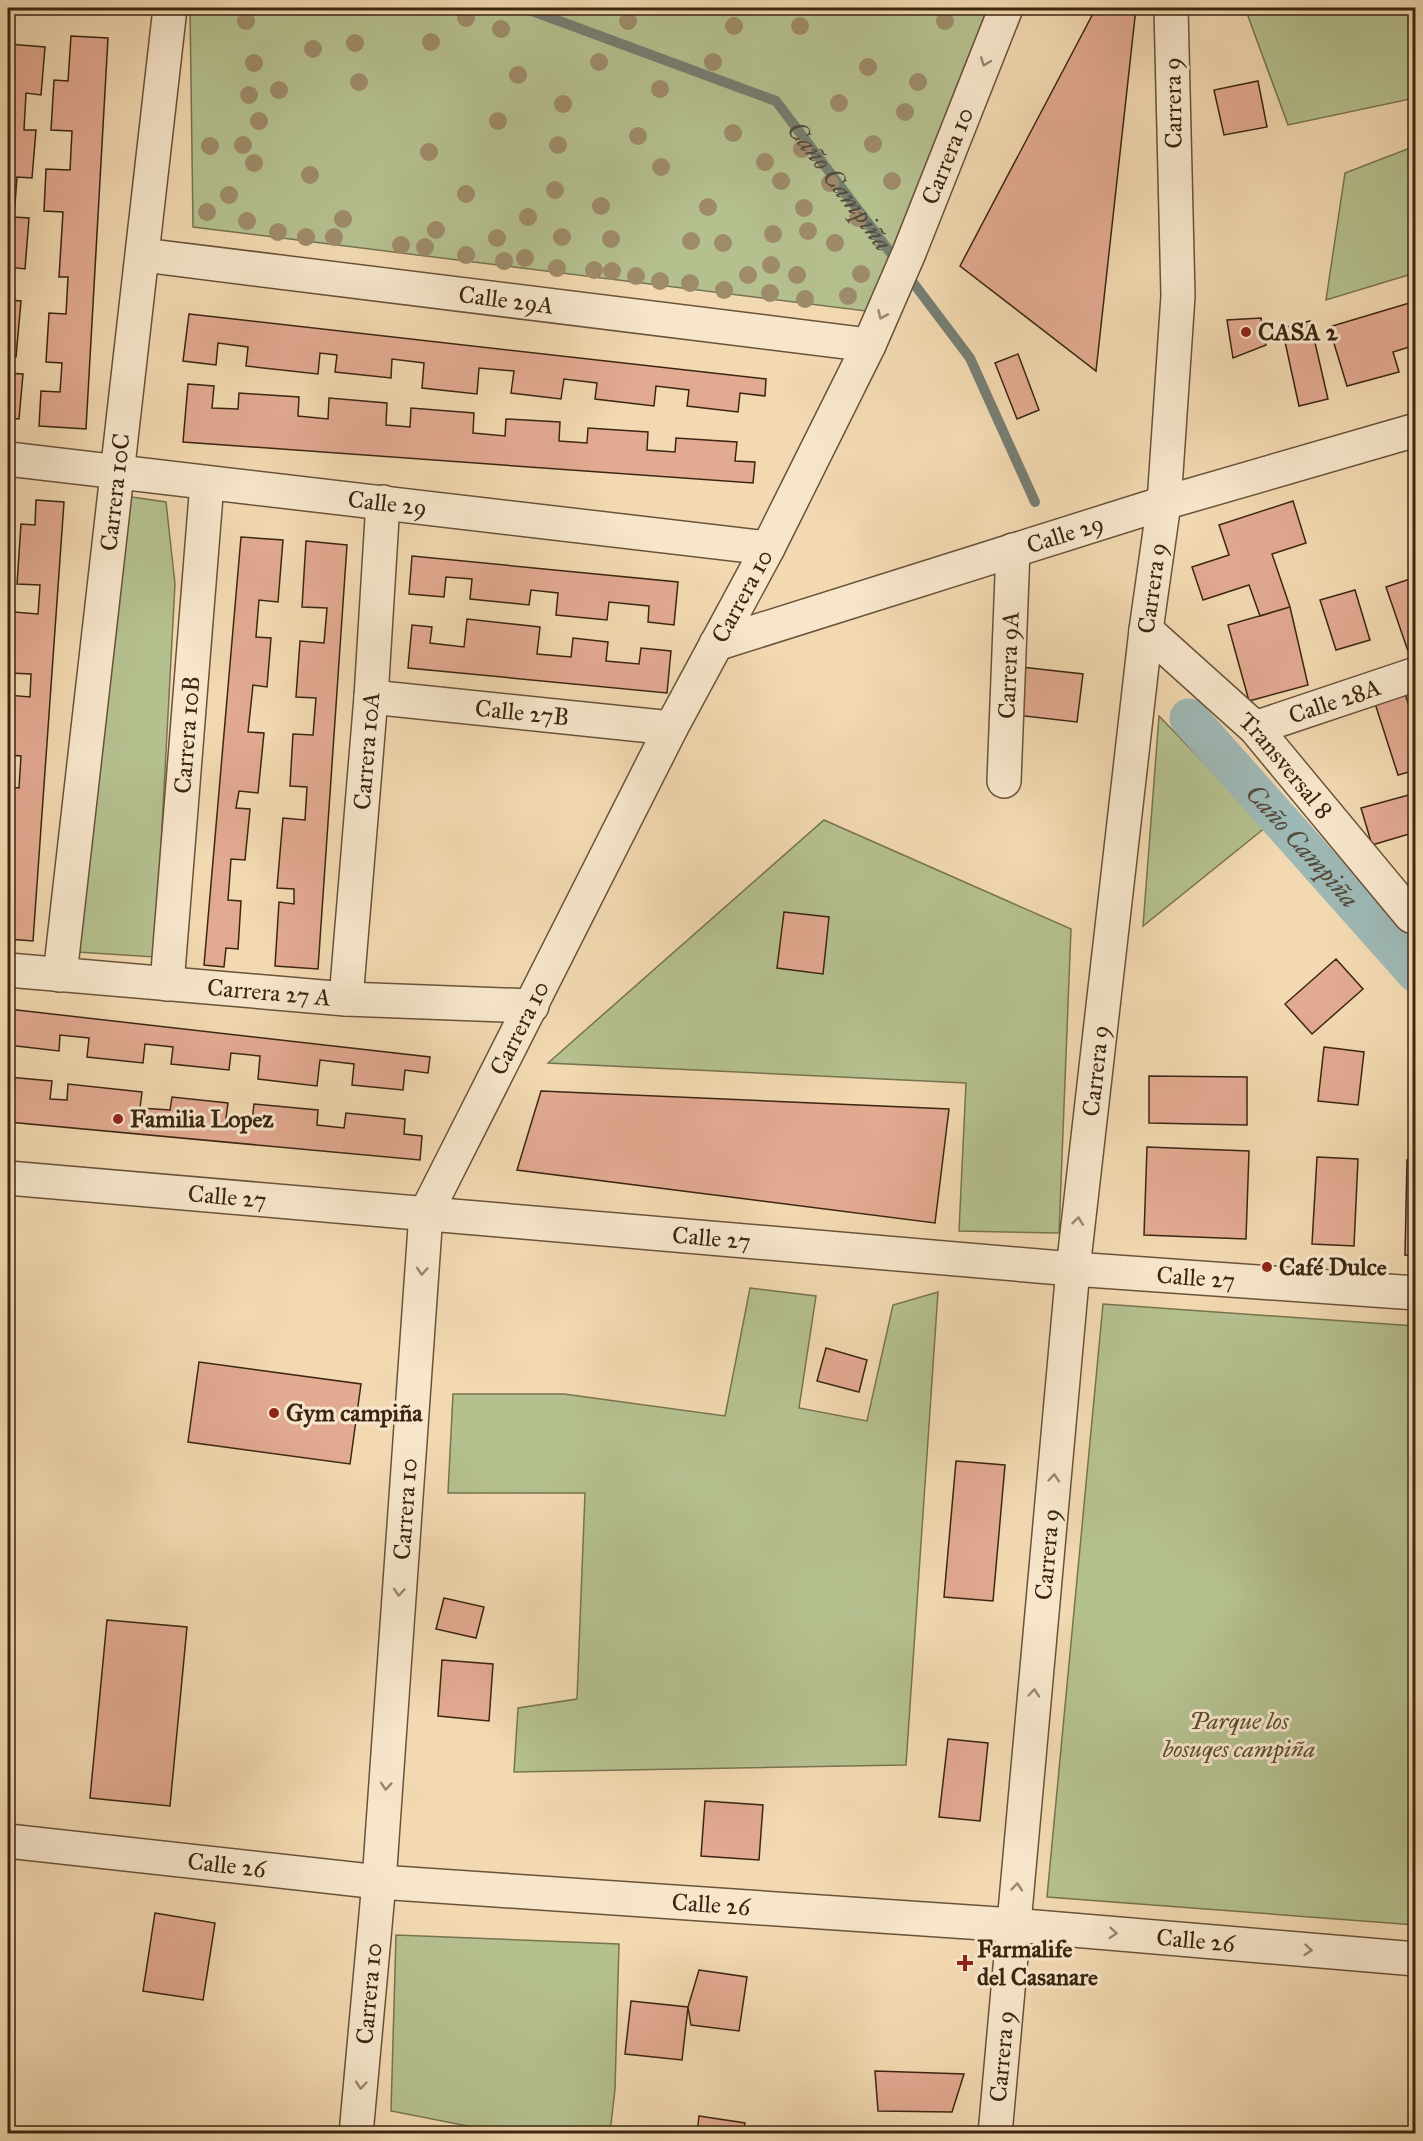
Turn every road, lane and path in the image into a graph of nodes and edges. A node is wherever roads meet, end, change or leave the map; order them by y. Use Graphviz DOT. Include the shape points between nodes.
graph roads {
  1 [pos="170,8"];
  2 [pos="1006,8"];
  3 [pos="1171,8"];
  4 [pos="143,255"];
  5 [pos="869,345"];
  6 [pos="1414,434"];
  7 [pos="8,459"];
  8 [pos="116,472"];
  9 [pos="207,483"];
  10 [pos="383,502"];
  11 [pos="1164,503"];
  12 [pos="768,548"];
  13 [pos="1013,550"];
  14 [pos="1146,630"];
  15 [pos="716,644"];
  16 [pos="1416,674"];
  17 [pos="371,697"];
  18 [pos="671,728"];
  19 [pos="1255,728"];
  20 [pos="1004,781"];
  21 [pos="1413,917"];
  22 [pos="8,970"];
  23 [pos="60,975"];
  24 [pos="166,984"];
  25 [pos="346,999"];
  26 [pos="532,1006"];
  27 [pos="8,1178"];
  28 [pos="426,1213"];
  29 [pos="1073,1269"];
  30 [pos="1416,1293"];
  31 [pos="8,1841"];
  32 [pos="379,1882"];
  33 [pos="1013,1925"];
  34 [pos="1416,1959"];
  35 [pos="356,2133"];
  36 [pos="994,2133"];
  1 -- 4 [label="street, Carrera 10C"];
  2 -- 5 [label="street, Carrera 10, one-way"];
  3 -- 11 [label="street, Carrera 9" via="1178,296"];
  4 -- 5 [label="street, Calle 29A"];
  4 -- 8 [label="street, Carrera 10C"];
  5 -- 12 [label="street, Carrera 10"];
  6 -- 11 [label="street, Calle 29"];
  7 -- 8 [label="street, Calle 29"];
  8 -- 9 [label="street, Calle 29"];
  8 -- 23 [label="street, Carrera 10C"];
  9 -- 10 [label="street, Calle 29"];
  9 -- 24 [label="street, Carrera 10B"];
  10 -- 12 [label="street, Calle 29"];
  10 -- 17 [label="street, Carrera 10A"];
  11 -- 13 [label="street, Calle 29"];
  11 -- 14 [label="street, Carrera 9"];
  12 -- 15 [label="street, Carrera 10"];
  13 -- 15 [label="street, Calle 29"];
  13 -- 20 [label="street, Carrera 9A"];
  14 -- 19 [label="street, Transversal 8"];
  29 -- 14 [label="street, Carrera 9, one-way"];
  15 -- 18 [label="street, Carrera 10"];
  16 -- 19 [label="street, Calle 28A"];
  17 -- 18 [label="street, Calle 27B"];
  17 -- 25 [label="street, Carrera 10A"];
  18 -- 26 [label="street, Carrera 10"];
  19 -- 21 [label="street, Transversal 8"];
  22 -- 23 [label="street, Carrera 27 A"];
  23 -- 24 [label="street, Carrera 27 A"];
  24 -- 25 [label="street, Carrera 27 A"];
  25 -- 26 [label="street, Carrera 27 A"];
  26 -- 28 [label="street, Carrera 10"];
  27 -- 28 [label="street, Calle 27"];
  28 -- 29 [label="street, Calle 27"];
  28 -- 32 [label="street, Carrera 10, one-way"];
  29 -- 30 [label="street, Calle 27"];
  33 -- 29 [label="street, Carrera 9, one-way"];
  31 -- 32 [label="street, Calle 26"];
  32 -- 33 [label="street, Calle 26"];
  32 -- 35 [label="street, Carrera 10, one-way"];
  33 -- 34 [label="street, Calle 26, one-way"];
  33 -- 36 [label="street, Carrera 9"];
}
